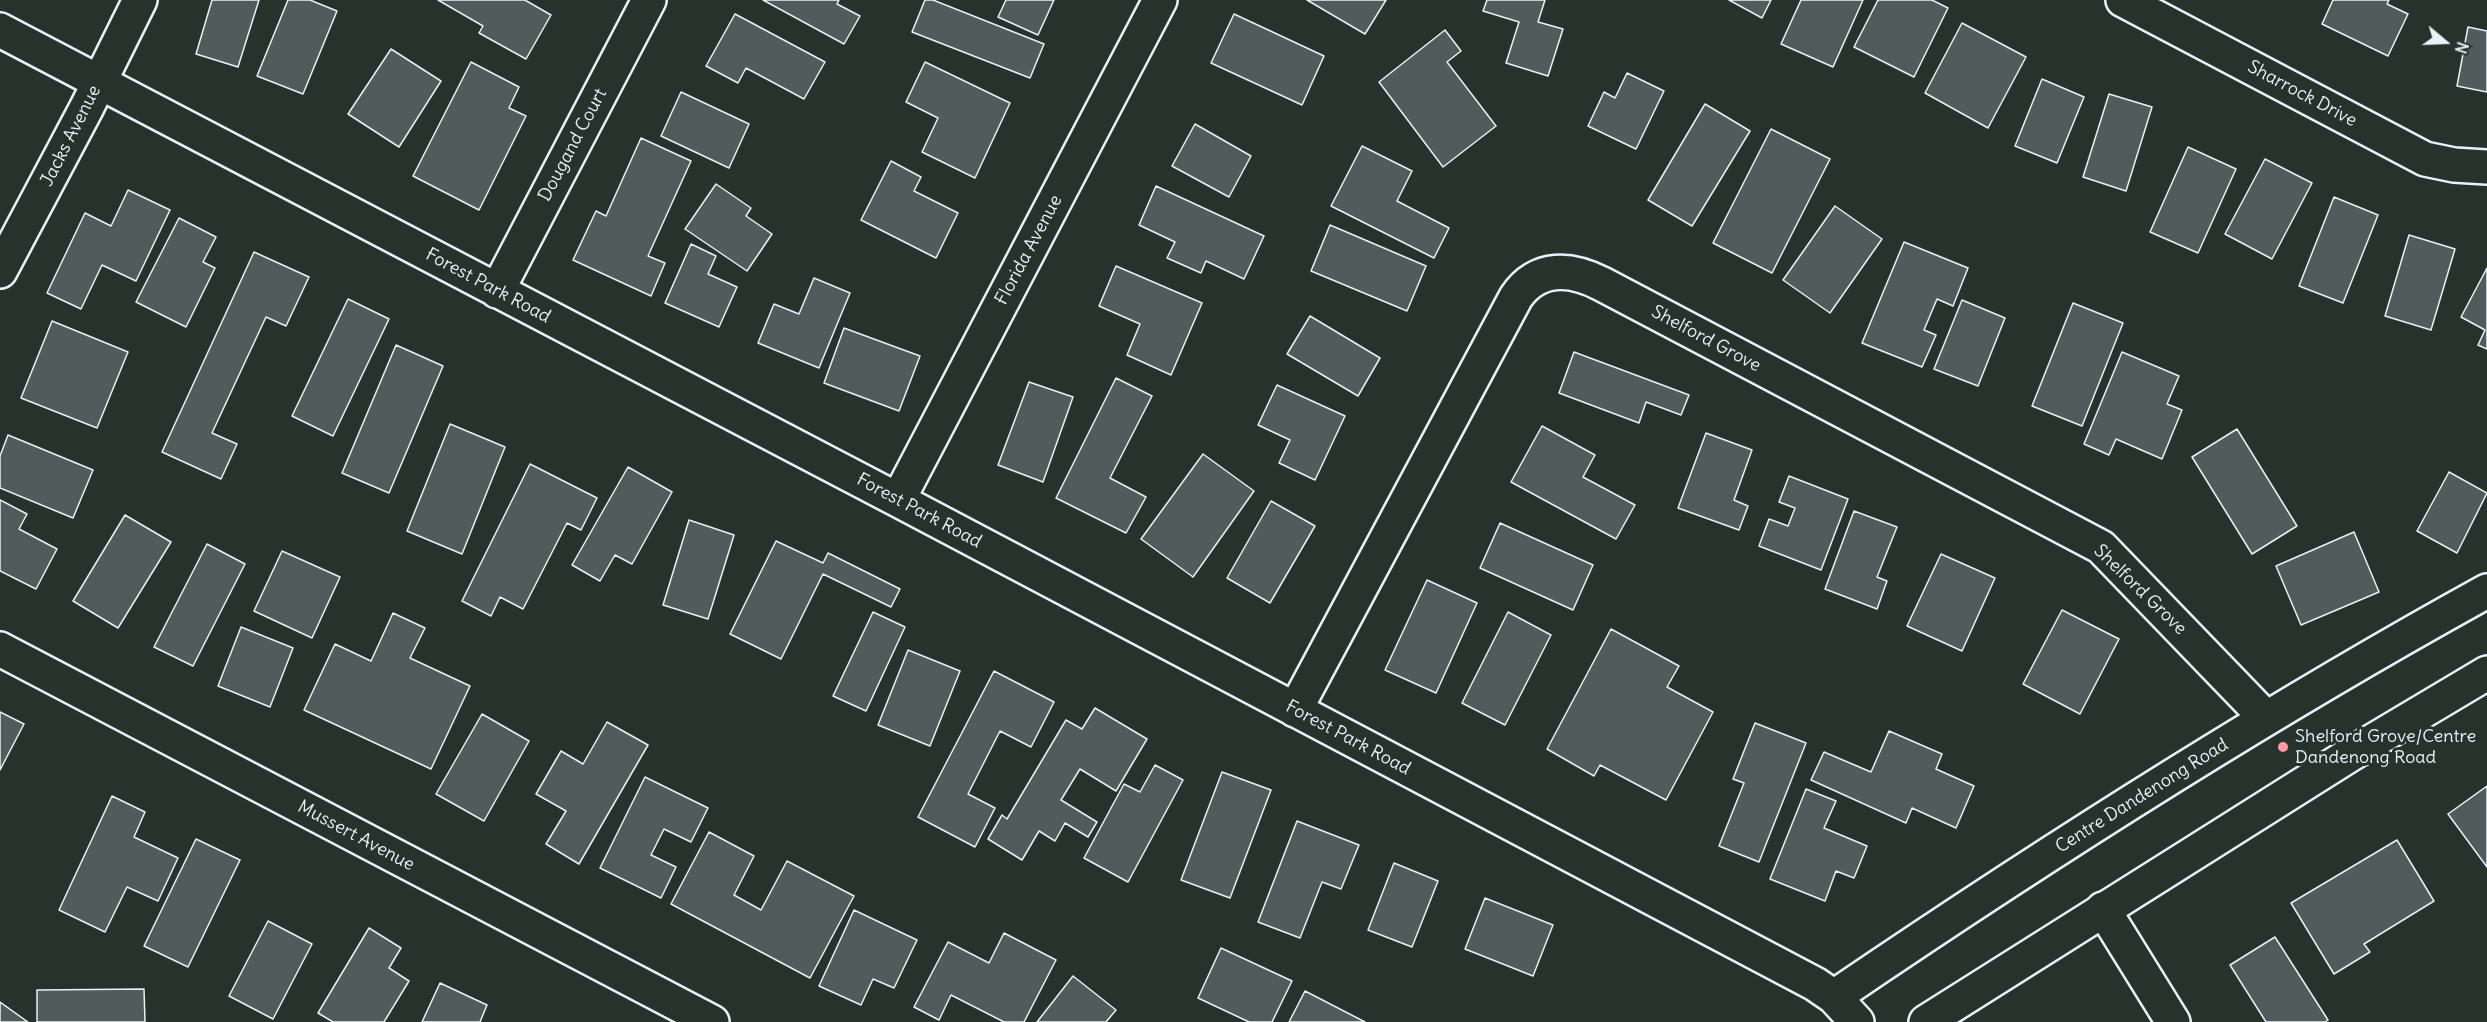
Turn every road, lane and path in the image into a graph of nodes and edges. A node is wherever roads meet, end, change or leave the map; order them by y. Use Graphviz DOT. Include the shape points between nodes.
graph roads {
  1 [pos="140,0"];
  2 [pos="649,0"];
  3 [pos="1160,0"];
  4 [pos="2123,0"];
  5 [pos="0,30"];
  6 [pos="98,82"];
  7 [pos="2487,167"];
  8 [pos="0,271"];
  9 [pos="497,291"];
  10 [pos="898,500"];
  11 [pos="2487,591"];
  12 [pos="0,649"];
  13 [pos="2487,673"];
  14 [pos="1295,710"];
  15 [pos="2266,718"];
  16 [pos="2103,909"];
  17 [pos="1834,997"];
  18 [pos="680,1015"];
  19 [pos="712,1022"];
  20 [pos="1857,1022"];
  21 [pos="1926,1022"];
  22 [pos="2173,1022"];
  1 -- 6 [label="street, Jacks Avenue"];
  2 -- 9 [label="street, Dougand Court"];
  3 -- 10 [label="street, Florida Avenue"];
  4 -- 7 [label="street, Sharrock Drive" via="2425,159"];
  5 -- 6 [label="street, Forest Park Road"];
  6 -- 8 [label="street, Jacks Avenue"];
  6 -- 9 [label="street, Forest Park Road"];
  9 -- 10 [label="street, Forest Park Road"];
  10 -- 14 [label="street, Forest Park Road"];
  11 -- 15 [label="street, Centre Dandenong Road"];
  12 -- 18 [label="street, Mussert Avenue"];
  13 -- 16 [label="street"];
  14 -- 15 [label="street, Shelford Grove" via="1516,297 1538,277 1570,271 1602,284 2101,547"];
  14 -- 17 [label="street, Forest Park Road"];
  15 -- 17 [label="street, Centre Dandenong Road" via="1989,892"];
  16 -- 21 [label="street"];
  16 -- 22 [label="street"];
  17 -- 20 [label="street"];
  18 -- 19 [label="street, Mussert Avenue"];
}
